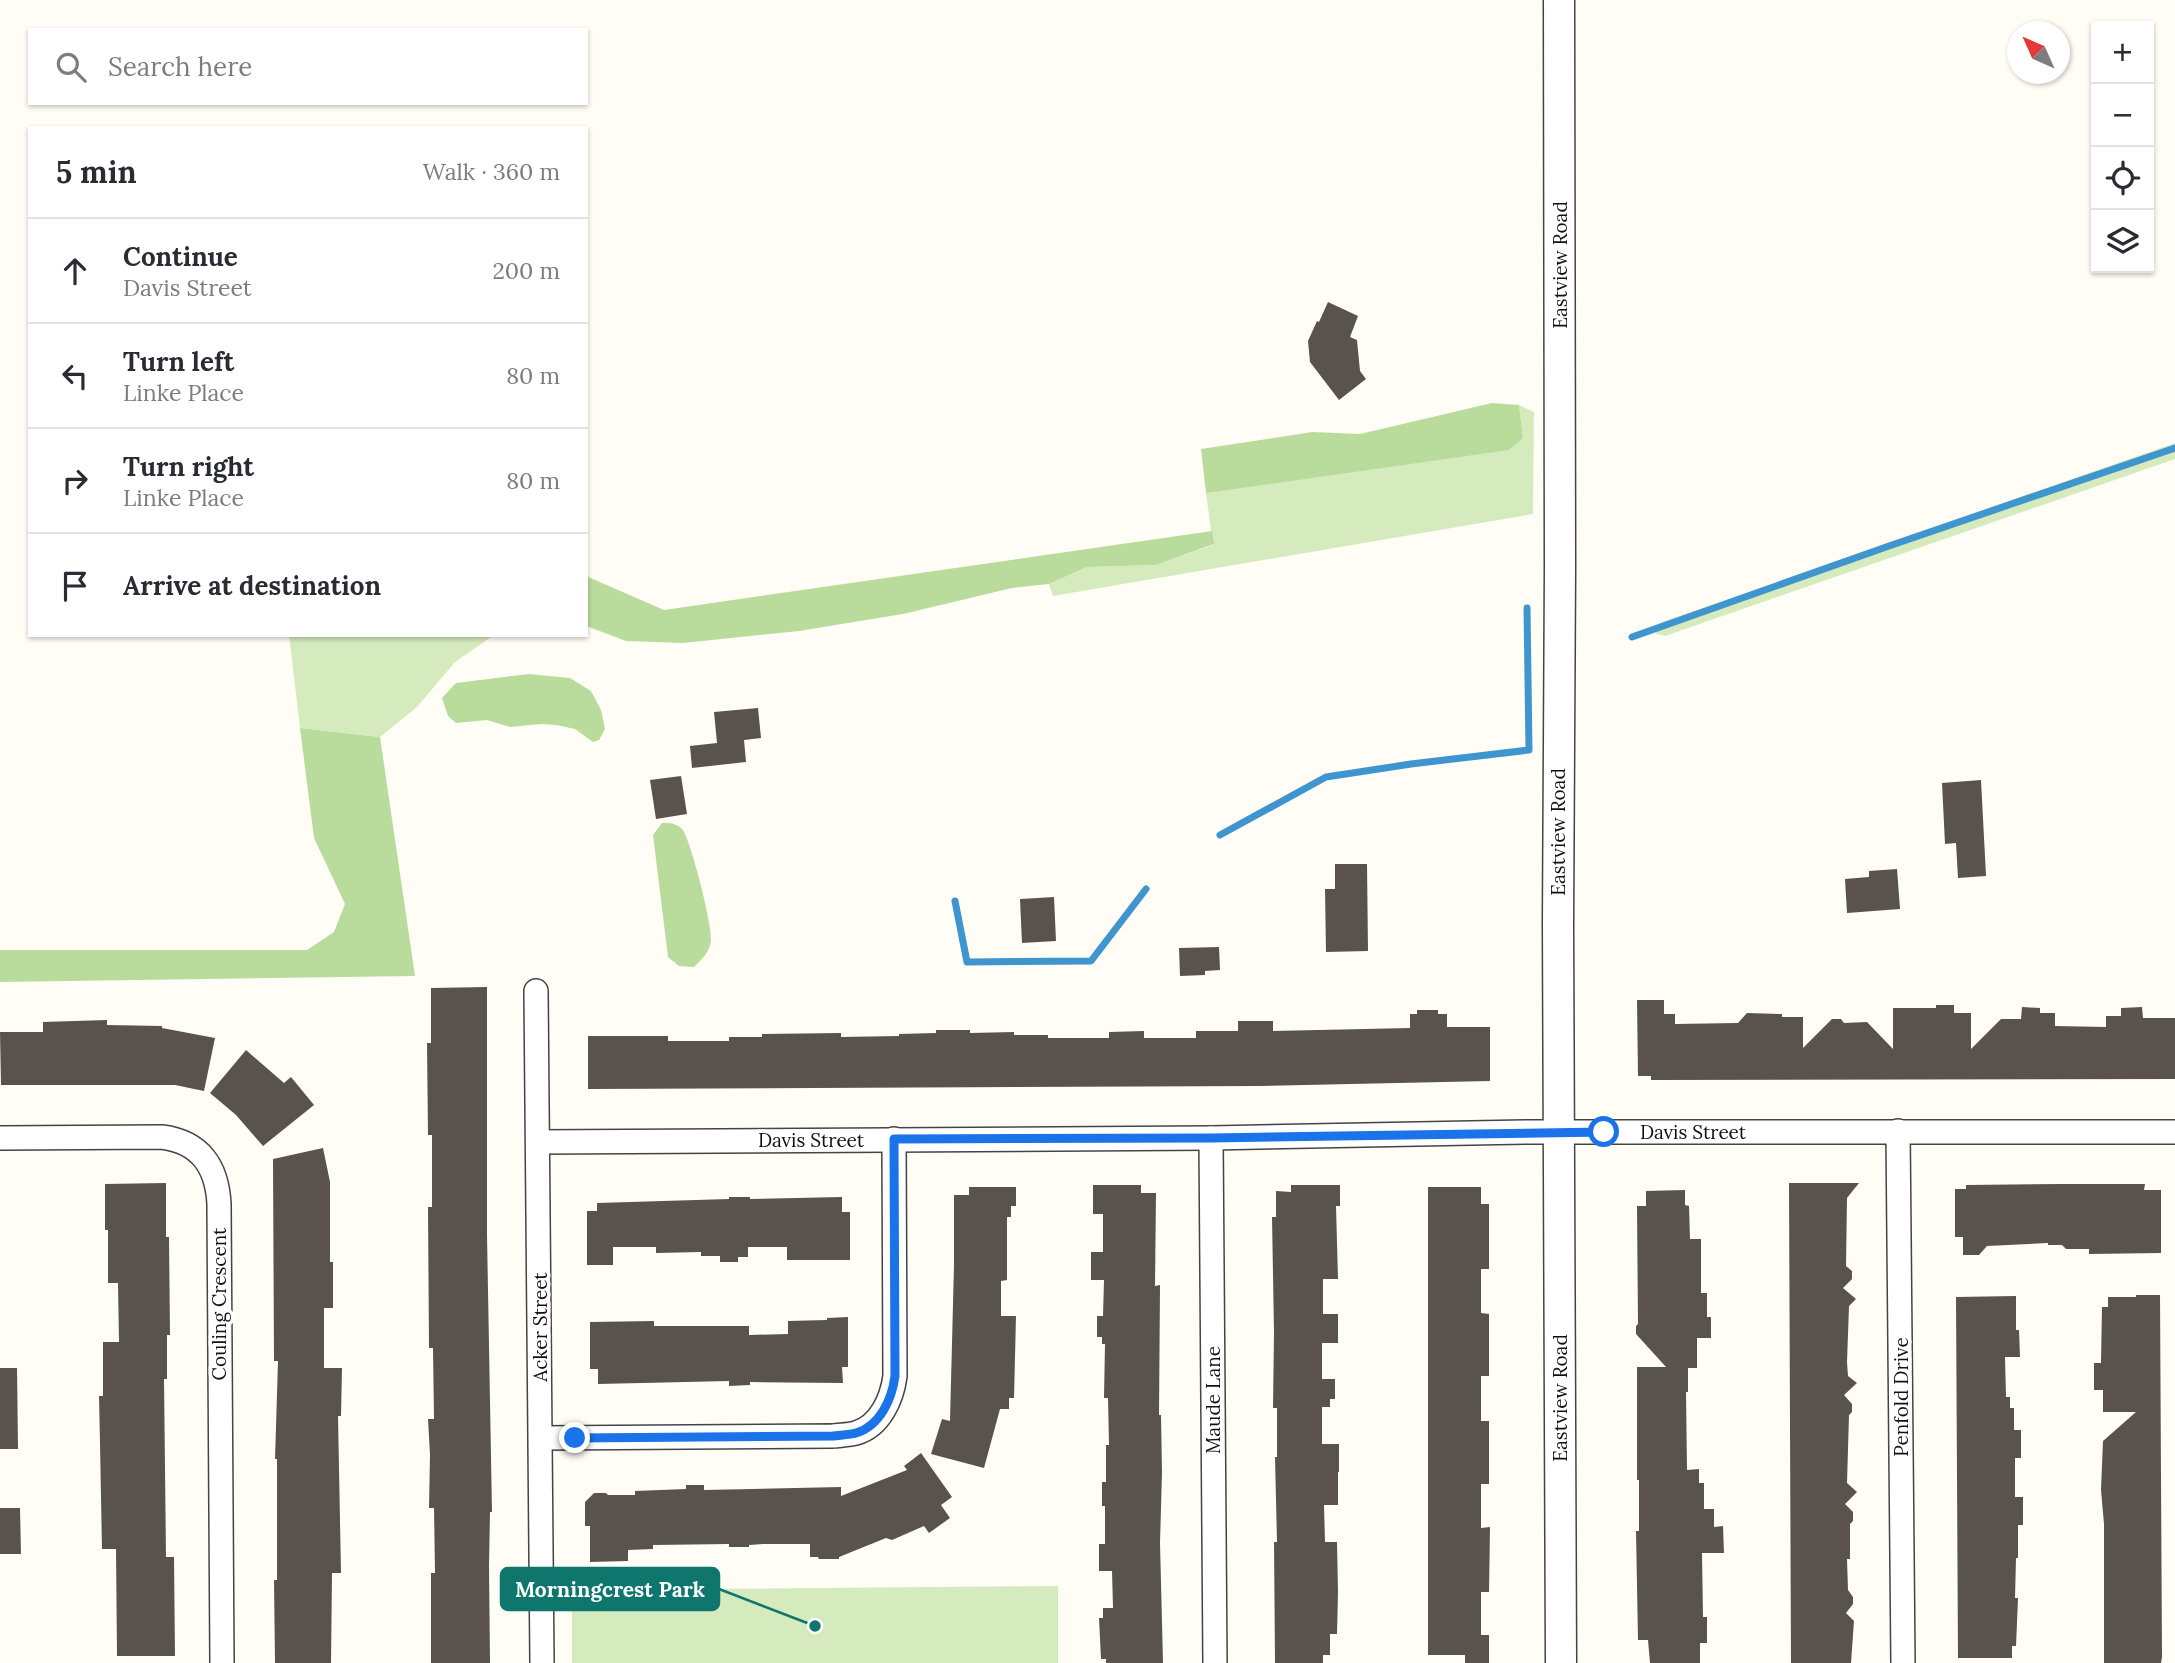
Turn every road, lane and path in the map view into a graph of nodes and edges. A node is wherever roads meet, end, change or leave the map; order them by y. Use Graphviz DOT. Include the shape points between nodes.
graph roads {
  1 [pos="1559,0"];
  2 [pos="536,991"];
  3 [pos="1898,1131"];
  4 [pos="1559,1132"];
  5 [pos="2175,1132"];
  6 [pos="0,1138"];
  7 [pos="1211,1138"];
  8 [pos="894,1139"];
  9 [pos="538,1142"];
  10 [pos="541,1438"];
  11 [pos="222,1663"];
  12 [pos="542,1663"];
  13 [pos="1215,1663"];
  14 [pos="1561,1663"];
  15 [pos="1903,1663"];
  1 -- 4 [label="street, Eastview Road"];
  2 -- 9 [label="street, Acker Street"];
  3 -- 4 [label="street, Davis Street"];
  3 -- 5 [label="street, Davis Street"];
  3 -- 15 [label="street, Penfold Drive"];
  4 -- 7 [label="street, Davis Street"];
  4 -- 14 [label="street, Eastview Road"];
  6 -- 11 [label="street, Couling Crescent" via="175,1139 199,1153 214,1175 219,1203"];
  7 -- 8 [label="street, Davis Street"];
  7 -- 13 [label="street, Maude Lane"];
  8 -- 9 [label="street, Davis Street"];
  8 -- 10 [label="street" via="895,1376 887,1405 869,1427 833,1436"];
  9 -- 10 [label="street, Acker Street"];
  10 -- 12 [label="street, Acker Street"];
}
